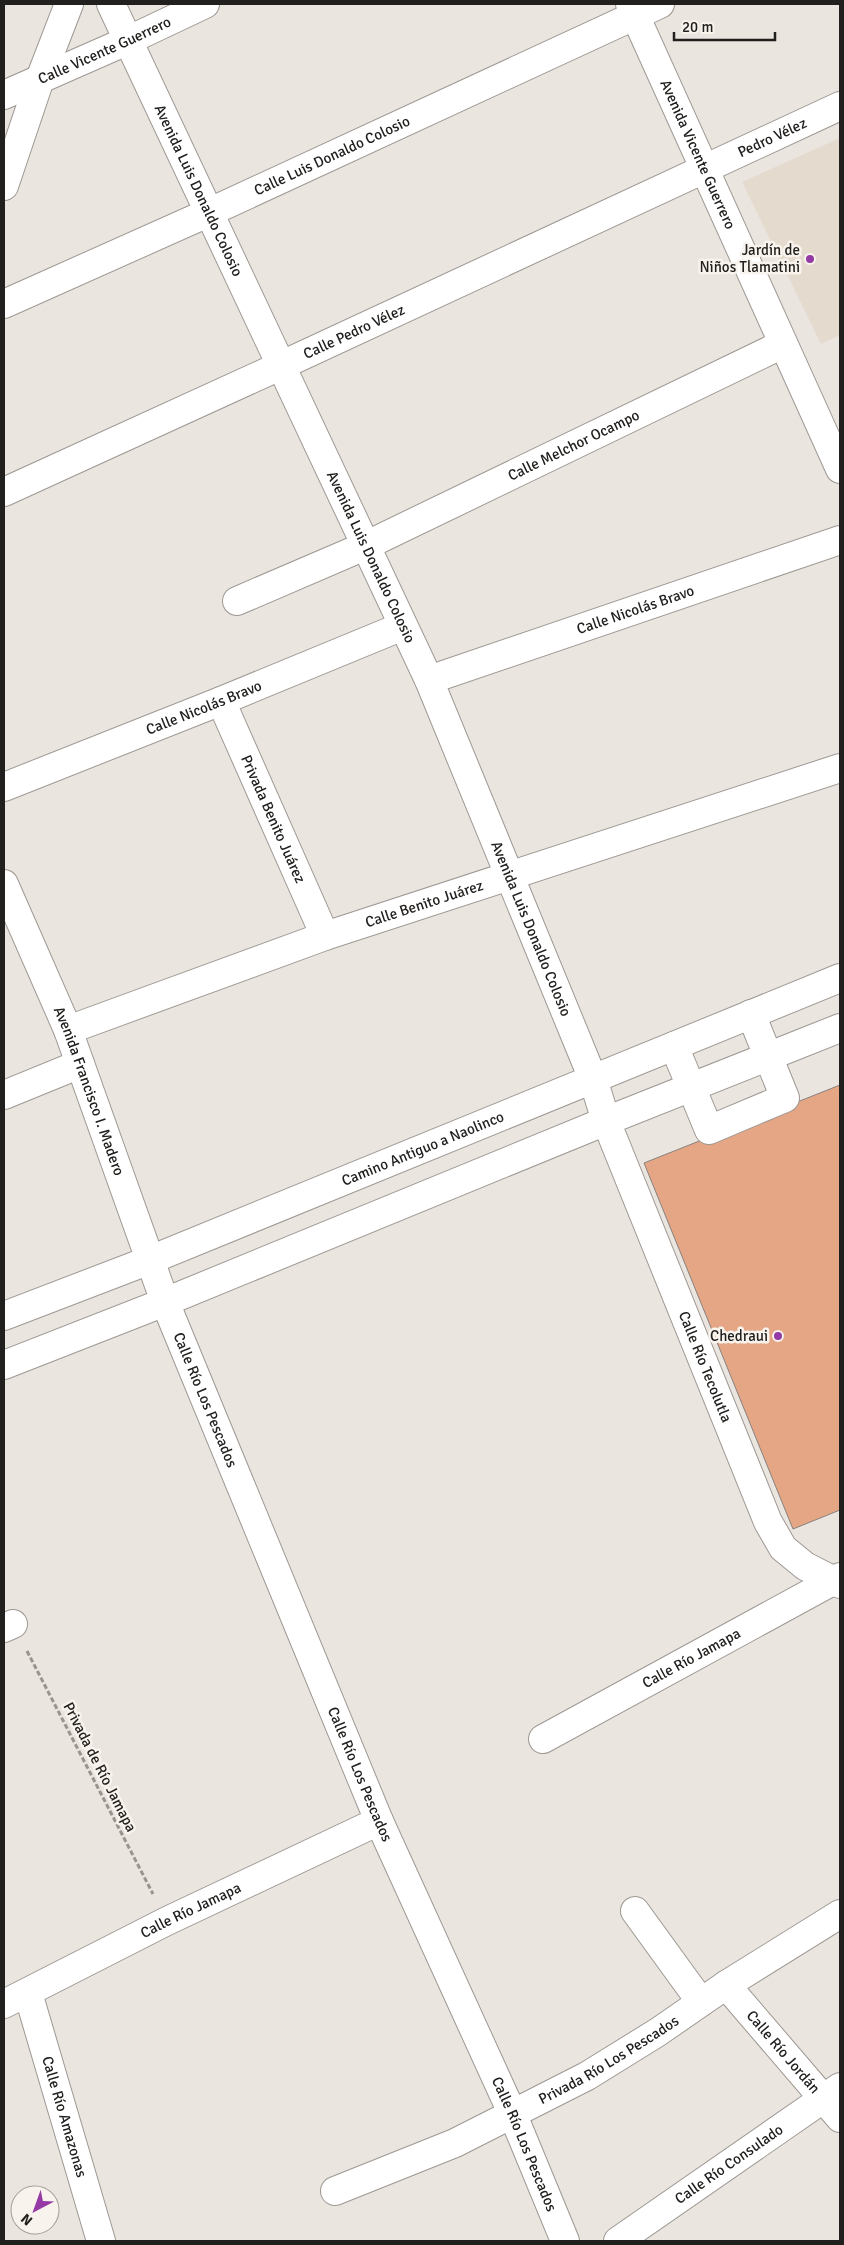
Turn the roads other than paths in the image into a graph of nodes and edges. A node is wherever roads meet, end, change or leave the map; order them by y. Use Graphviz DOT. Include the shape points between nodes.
graph roads {
  1 [pos="69,4"];
  2 [pos="111,4"];
  3 [pos="205,4"];
  4 [pos="660,4"];
  5 [pos="633,10"];
  6 [pos="129,40"];
  7 [pos="40,79"];
  8 [pos="4,95"];
  9 [pos="840,106"];
  10 [pos="704,169"];
  11 [pos="4,186"];
  12 [pos="210,212"];
  13 [pos="4,304"];
  14 [pos="783,344"];
  15 [pos="280,366"];
  16 [pos="840,469"];
  17 [pos="4,492"];
  18 [pos="840,540"];
  19 [pos="366,546"];
  20 [pos="237,601"];
  21 [pos="403,626"];
  22 [pos="428,680"];
  23 [pos="221,701"];
  24 [pos="840,768"];
  25 [pos="4,787"];
  26 [pos="508,876"];
  27 [pos="4,884"];
  28 [pos="325,936"];
  29 [pos="840,978"];
  30 [pos="751,1014"];
  31 [pos="840,1028"];
  32 [pos="68,1030"];
  33 [pos="674,1046"];
  34 [pos="767,1058"];
  35 [pos="80,1064"];
  36 [pos="593,1079"];
  37 [pos="691,1087"];
  38 [pos="4,1095"];
  39 [pos="606,1121"];
  40 [pos="150,1260"];
  41 [pos="165,1302"];
  42 [pos="4,1316"];
  43 [pos="4,1365"];
  44 [pos="838,1580"];
  45 [pos="543,1739"];
  46 [pos="379,1821"];
  47 [pos="635,1911"];
  48 [pos="840,1914"];
  49 [pos="726,1985"];
  50 [pos="16,1998"];
  51 [pos="701,2002"];
  52 [pos="834,2101"];
  53 [pos="513,2116"];
  54 [pos="335,2191"];
  55 [pos="101,2241"];
  56 [pos="565,2241"];
  57 [pos="618,2241"];
  1 -- 7 [label="street"];
  2 -- 6 [label="street, Avenida Luis Donaldo Colosio"];
  3 -- 6 [label="street, Calle Vicente Guerrero"];
  4 -- 5 [label="street, Calle Luis Donaldo Colosio"];
  5 -- 10 [label="street, Avenida Vicente Guerrero"];
  5 -- 12 [label="street, Calle Luis Donaldo Colosio"];
  6 -- 7 [label="street, Calle Vicente Guerrero"];
  6 -- 12 [label="street, Avenida Luis Donaldo Colosio"];
  7 -- 8 [label="street, Calle Vicente Guerrero"];
  7 -- 11 [label="street"];
  9 -- 10 [label="street, Pedro Vélez"];
  10 -- 14 [label="street, Avenida Vicente Guerrero"];
  10 -- 15 [label="street, Calle Pedro Vélez"];
  12 -- 13 [label="street, Calle Luis Donaldo Colosio"];
  12 -- 15 [label="street, Avenida Luis Donaldo Colosio"];
  14 -- 16 [label="street, Avenida Vicente Guerrero"];
  14 -- 19 [label="street, Calle Melchor Ocampo"];
  15 -- 17 [label="street, Calle Pedro Vélez"];
  15 -- 19 [label="street, Avenida Luis Donaldo Colosio"];
  18 -- 22 [label="street, Calle Nicolás Bravo"];
  19 -- 20 [label="street, Calle Melchor Ocampo"];
  19 -- 21 [label="street, Avenida Luis Donaldo Colosio"];
  21 -- 22 [label="street, Avenida Luis Donaldo Colosio"];
  21 -- 23 [label="street, Calle Nicolás Bravo"];
  22 -- 26 [label="street, Avenida Luis Donaldo Colosio"];
  23 -- 25 [label="street, Calle Nicolás Bravo"];
  23 -- 28 [label="street, Privada Benito Juárez"];
  24 -- 26 [label="street, Calle Benito Juárez"];
  26 -- 28 [label="street, Calle Benito Juárez"];
  26 -- 36 [label="street, Avenida Luis Donaldo Colosio"];
  27 -- 32 [label="street, Avenida Francisco I. Madero"];
  28 -- 32 [label="street, Calle Benito Juárez"];
  29 -- 30 [label="street, Camino Antiguo a Naolinco"];
  30 -- 33 [label="street, Camino Antiguo a Naolinco"];
  30 -- 34 [label="street"];
  31 -- 34 [label="street"];
  32 -- 35 [label="street, Avenida Francisco I. Madero"];
  33 -- 36 [label="street, Camino Antiguo a Naolinco"];
  33 -- 37 [label="street"];
  34 -- 37 [label="street"];
  34 -- 37 [label="street" via="785,1098 709,1130"];
  35 -- 38 [label="street"];
  35 -- 40 [label="street, Avenida Francisco I. Madero"];
  36 -- 39 [label="street, Avenida Luis Donaldo Colosio"];
  36 -- 40 [label="street, Camino Antiguo a Naolinco"];
  37 -- 39 [label="street"];
  39 -- 41 [label="street"];
  39 -- 44 [label="street, Calle Río Tecolutla" via="768,1522 783,1548 805,1566"];
  40 -- 41 [label="street, Avenida Francisco I. Madero"];
  40 -- 42 [label="street, Camino Antiguo a Naolinco"];
  41 -- 43 [label="street"];
  41 -- 46 [label="street, Calle Río Los Pescados"];
  44 -- 45 [label="street, Calle Río Jamapa"];
  46 -- 50 [label="street, Calle Río Jamapa" via="167,1921"];
  46 -- 53 [label="street, Calle Río Los Pescados"];
  47 -- 51 [label="street"];
  48 -- 49 [label="street, Privada Río Los Pescados"];
  49 -- 51 [label="street, Privada Río Los Pescados"];
  49 -- 52 [label="street, Calle Río Jordán"];
  50 -- 55 [label="street, Calle Río Amazonas"];
  51 -- 53 [label="street, Privada Río Los Pescados" via="587,2076"];
  52 -- 57 [label="street, Calle Río Consulado"];
  53 -- 54 [label="street, Privada Río Los Pescados" via="455,2144"];
  53 -- 56 [label="street, Calle Río Los Pescados"];
}
